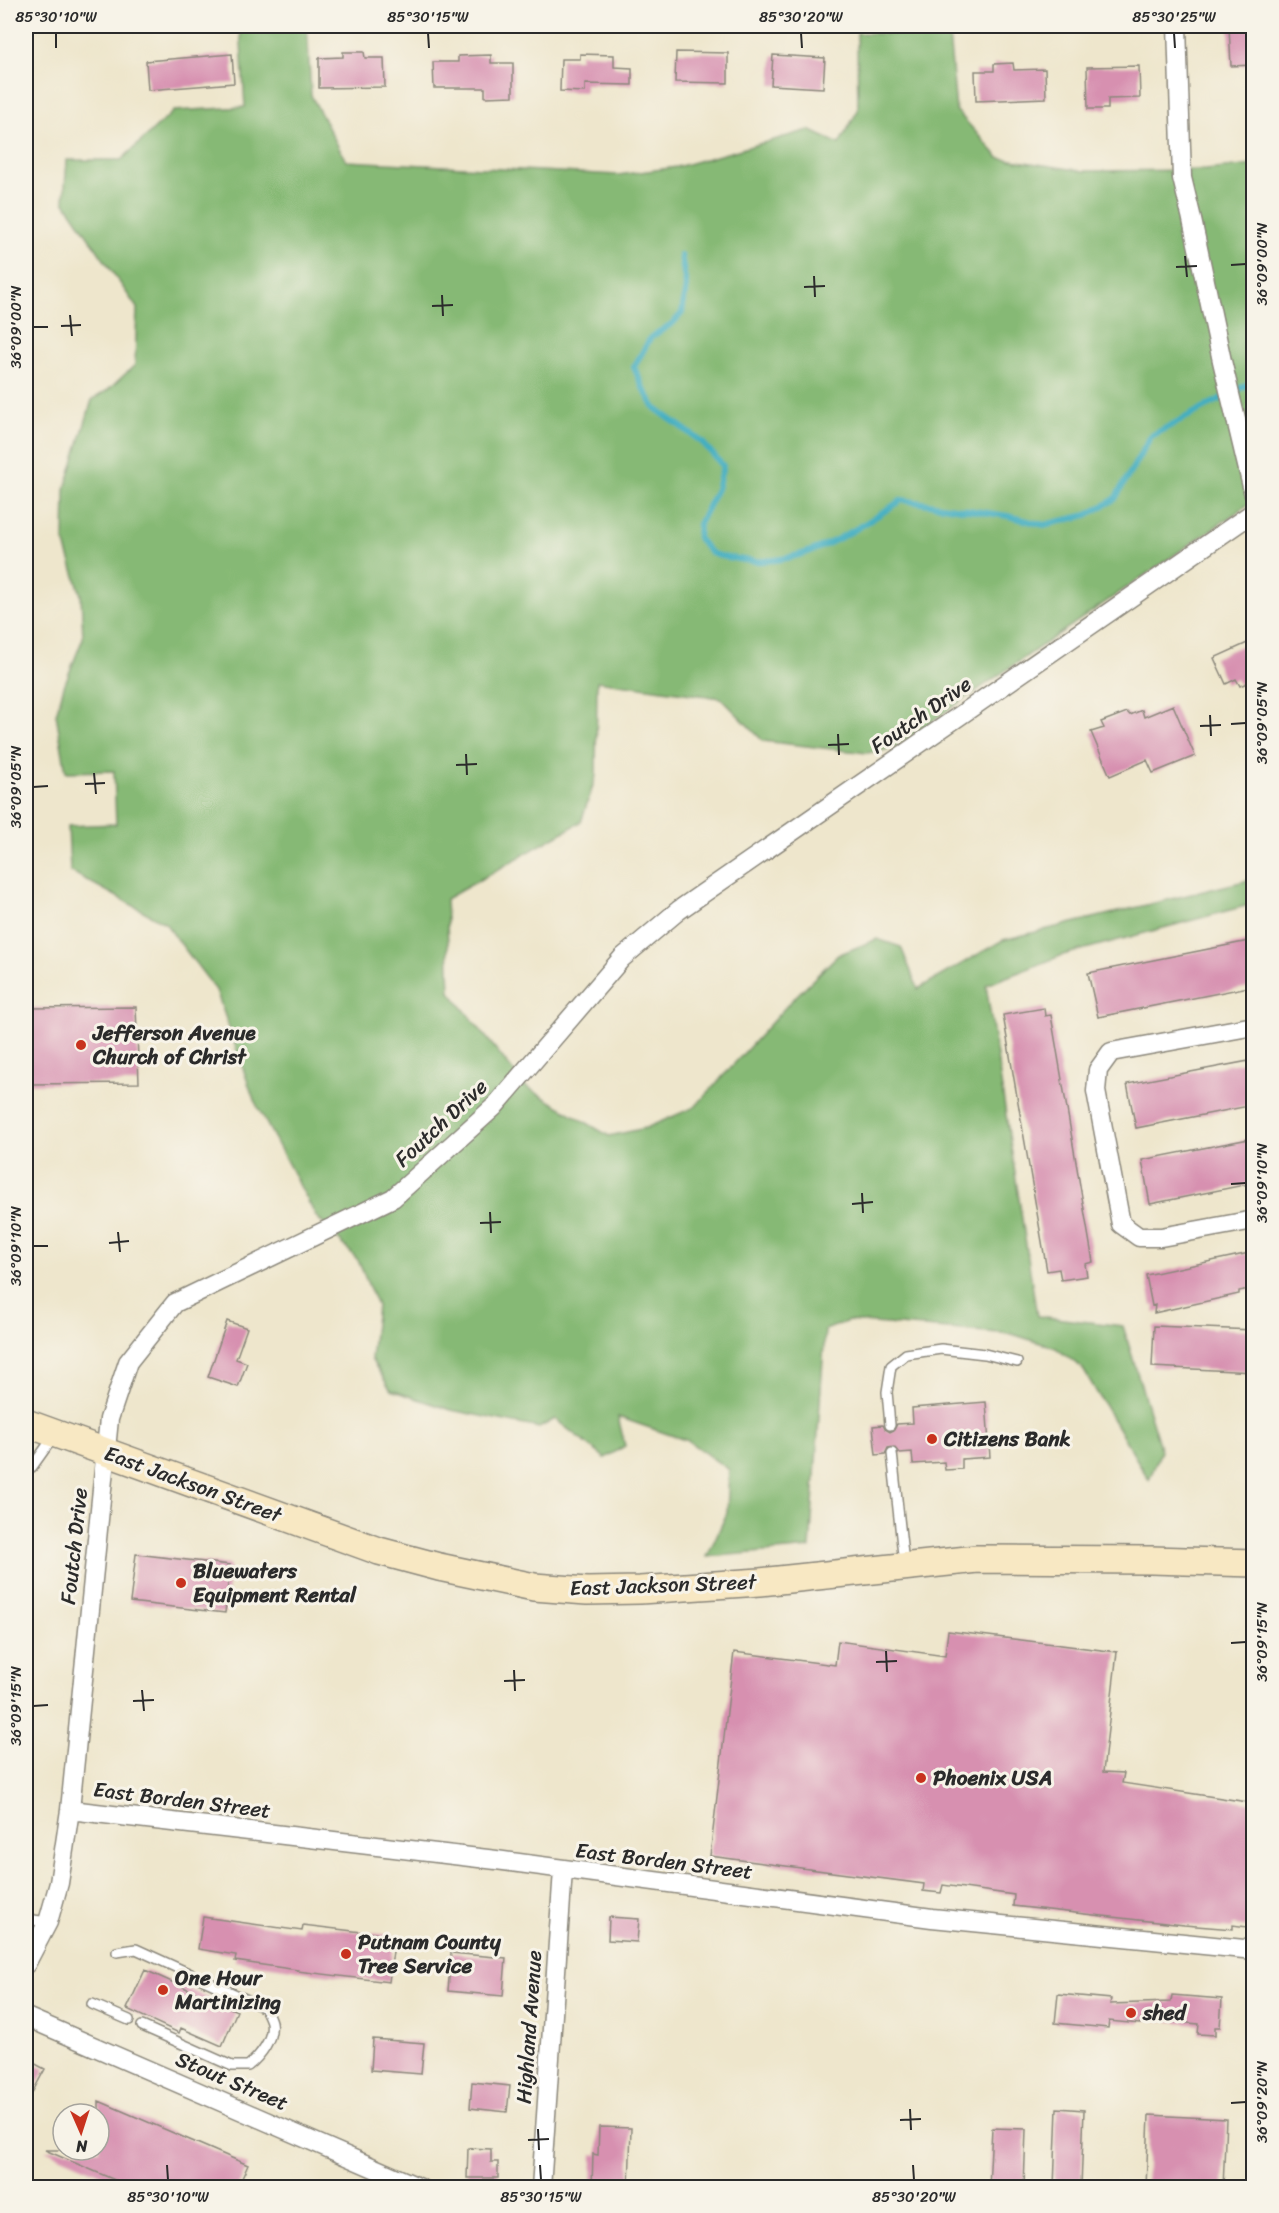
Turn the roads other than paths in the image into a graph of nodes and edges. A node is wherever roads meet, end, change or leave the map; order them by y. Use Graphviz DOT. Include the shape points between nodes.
graph roads {
  1 [pos="1177,26"];
  2 [pos="1254,495"];
  3 [pos="1254,512"];
  4 [pos="1254,1026"];
  5 [pos="1254,1220"];
  6 [pos="1017,1362"];
  7 [pos="26,1423"];
  8 [pos="890,1425"];
  9 [pos="56,1434"];
  10 [pos="106,1452"];
  11 [pos="892,1453"];
  12 [pos="32,1467"];
  13 [pos="1254,1563"];
  14 [pos="904,1567"];
  15 [pos="70,1810"];
  16 [pos="563,1870"];
  17 [pos="26,1919"];
  18 [pos="48,1922"];
  19 [pos="1254,1950"];
  20 [pos="117,1952"];
  21 [pos="26,1964"];
  22 [pos="92,2004"];
  23 [pos="26,2017"];
  24 [pos="129,2020"];
  25 [pos="142,2026"];
  26 [pos="420,2187"];
  27 [pos="541,2187"];
  1 -- 2 [label="street" via="1182,178"];
  3 -- 10 [label="street, Foutch Drive" via="679,910 622,958 494,1107 393,1198 175,1303 128,1362 109,1419"];
  4 -- 5 [label="street" via="1111,1052 1098,1070 1096,1091 1121,1224 1139,1237 1161,1237"];
  6 -- 8 [label="lane" via="941,1349 906,1354 891,1366 887,1392"];
  7 -- 9 [label="street, East Jackson Street"];
  9 -- 10 [label="street, East Jackson Street"];
  9 -- 12 [label="lane"];
  10 -- 14 [label="street, East Jackson Street" via="379,1551 534,1587 640,1590"];
  10 -- 15 [label="street, Foutch Drive"];
  11 -- 14 [label="lane"];
  13 -- 14 [label="street, East Jackson Street" via="977,1559"];
  15 -- 16 [label="street, East Borden Street"];
  15 -- 18 [label="street, Foutch Drive" via="59,1884"];
  16 -- 19 [label="street, East Borden Street" via="932,1918"];
  16 -- 27 [label="street, Highland Avenue"];
  17 -- 18 [label="lane"];
  18 -- 21 [label="street, Foutch Drive"];
  20 -- 25 [label="lane" via="136,1949 255,2003 265,2008 271,2024 259,2057 248,2066 231,2066"];
  22 -- 24 [label="lane"];
  23 -- 26 [label="street, Stout Street"];
}
